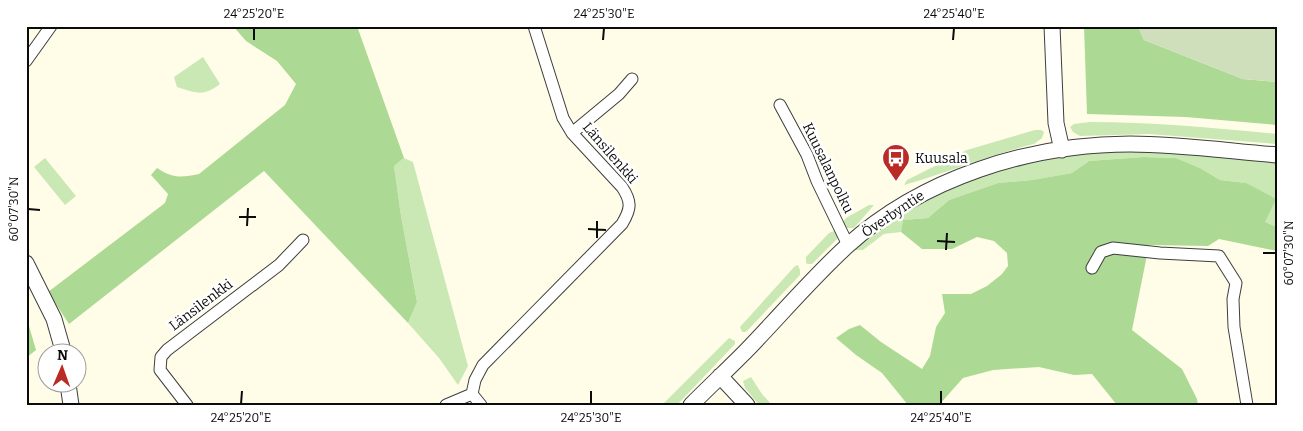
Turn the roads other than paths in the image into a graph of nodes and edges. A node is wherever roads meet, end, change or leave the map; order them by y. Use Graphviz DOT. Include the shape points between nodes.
graph roads {
  1 [pos="51,26"];
  2 [pos="534,26"];
  3 [pos="1052,26"];
  4 [pos="26,61"];
  5 [pos="632,79"];
  6 [pos="780,105"];
  7 [pos="572,133"];
  8 [pos="1062,150"];
  9 [pos="1277,155"];
  10 [pos="303,240"];
  11 [pos="848,245"];
  12 [pos="26,263"];
  13 [pos="1092,268"];
  14 [pos="61,344"];
  15 [pos="720,376"];
  16 [pos="472,394"];
  17 [pos="187,405"];
  18 [pos="446,405"];
  19 [pos="481,405"];
  20 [pos="691,405"];
  21 [pos="747,405"];
  22 [pos="1247,405"];
  1 -- 4 [label="street"];
  2 -- 7 [label="street, Länsilenkki" via="558,106"];
  3 -- 8 [label="street" via="1056,123"];
  5 -- 7 [label="street"];
  6 -- 11 [label="street, Kuusalanpolku"];
  7 -- 16 [label="street, Länsilenkki" via="628,195 629,212 622,224 483,365"];
  8 -- 9 [label="street, Överbyntie" via="1129,144"];
  8 -- 11 [label="street, Överbyntie" via="998,163 931,189 907,202"];
  10 -- 17 [label="street, Länsilenkki" via="279,265 161,357 160,370"];
  11 -- 15 [label="street, Överbyntie"];
  12 -- 14 [label="street" via="54,318"];
  13 -- 22 [label="street" via="1102,252 1113,248 1219,256 1236,283 1234,327"];
  15 -- 20 [label="street, Överbyntie"];
  15 -- 21 [label="street"];
  16 -- 18 [label="street"];
  16 -- 19 [label="street"];
}
